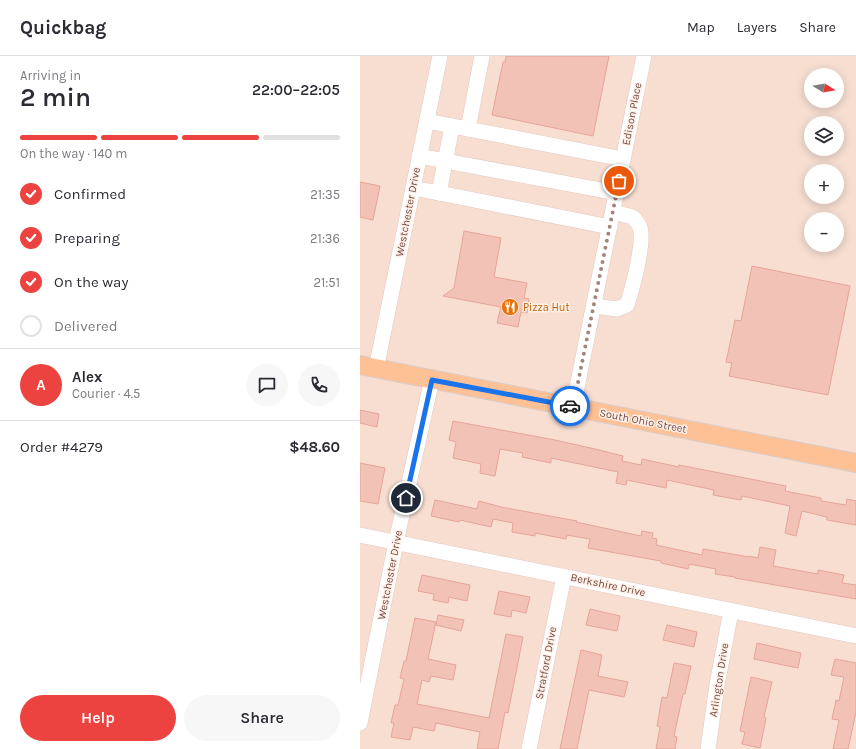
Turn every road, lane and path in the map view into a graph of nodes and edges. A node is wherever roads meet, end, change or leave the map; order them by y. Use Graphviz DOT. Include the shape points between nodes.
graph roads {
  1 [pos="440,56"];
  2 [pos="482,56"];
  3 [pos="644,56"];
  4 [pos="427,121"];
  5 [pos="452,126"];
  6 [pos="468,129"];
  7 [pos="419,156"];
  8 [pos="623,159"];
  9 [pos="445,161"];
  10 [pos="413,188"];
  11 [pos="439,193"];
  12 [pos="617,193"];
  13 [pos="613,212"];
  14 [pos="610,228"];
  15 [pos="594,306"];
  16 [pos="368,367"];
  17 [pos="432,380"];
  18 [pos="573,407"];
  19 [pos="856,463"];
  20 [pos="360,536"];
  21 [pos="396,542"];
  22 [pos="564,576"];
  23 [pos="731,611"];
  24 [pos="856,636"];
  25 [pos="360,723"];
  26 [pos="529,749"];
  27 [pos="708,749"];
  1 -- 4 [label="street, Westchester Drive"];
  2 -- 6 [label="street"];
  3 -- 8 [label="street, Edison Place"];
  4 -- 5 [label="street"];
  4 -- 7 [label="street, Westchester Drive"];
  5 -- 6 [label="street"];
  5 -- 9 [label="street"];
  6 -- 8 [label="street"];
  7 -- 9 [label="street"];
  7 -- 10 [label="street, Westchester Drive"];
  8 -- 12 [label="street, Edison Place"];
  9 -- 11 [label="street"];
  9 -- 12 [label="street"];
  10 -- 11 [label="street"];
  10 -- 16 [label="street, Westchester Drive"];
  11 -- 14 [label="street"];
  12 -- 13 [label="street, Edison Place"];
  13 -- 14 [label="street, Edison Place"];
  13 -- 15 [label="street" via="633,217 640,227 641,242 632,291 627,305 617,309"];
  14 -- 15 [label="street, Edison Place"];
  15 -- 18 [label="street, Edison Place"];
  16 -- 17 [label="main road, South Ohio Street"];
  17 -- 18 [label="main road, South Ohio Street"];
  17 -- 21 [label="street, Westchester Drive"];
  18 -- 19 [label="main road, South Ohio Street"];
  20 -- 21 [label="street, Berkshire Drive"];
  21 -- 22 [label="street, Berkshire Drive"];
  21 -- 25 [label="street, Westchester Drive"];
  22 -- 23 [label="street, Berkshire Drive"];
  22 -- 26 [label="street, Stratford Drive"];
  23 -- 24 [label="street, Berkshire Drive"];
  23 -- 27 [label="street, Arlington Drive"];
}
